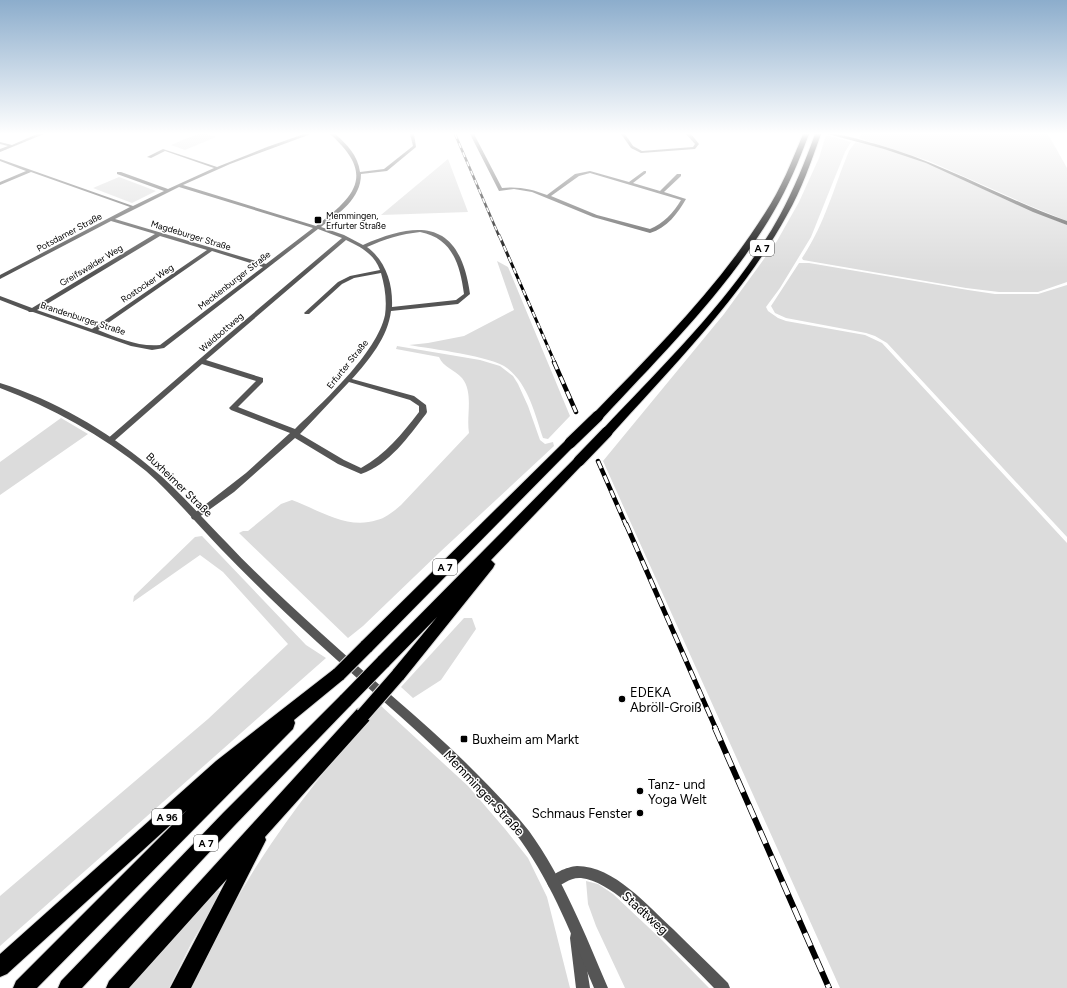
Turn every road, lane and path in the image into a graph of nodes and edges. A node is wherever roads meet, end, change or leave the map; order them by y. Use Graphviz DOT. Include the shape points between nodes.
graph roads {
  1 [pos="58,180"];
  2 [pos="139,180"];
  3 [pos="189,180"];
  4 [pos="357,180"];
  5 [pos="496,180"];
  6 [pos="570,180"];
  7 [pos="618,180"];
  8 [pos="634,180"];
  9 [pos="674,180"];
  10 [pos="788,180"];
  11 [pos="801,180"];
  12 [pos="966,180"];
  13 [pos="630,183"];
  14 [pos="178,185"];
  15 [pos="166,190"];
  16 [pos="661,192"];
  17 [pos="547,197"];
  18 [pos="133,207"];
  19 [pos="111,219"];
  20 [pos="1067,223"];
  21 [pos="316,228"];
  22 [pos="159,234"];
  23 [pos="346,238"];
  24 [pos="363,247"];
  25 [pos="211,250"];
  26 [pos="266,266"];
  27 [pos="384,272"];
  28 [pos="0,277"];
  29 [pos="0,298"];
  30 [pos="389,309"];
  31 [pos="31,311"];
  32 [pos="307,313"];
  33 [pos="93,331"];
  34 [pos="162,348"];
  35 [pos="201,361"];
  36 [pos="348,380"];
  37 [pos="0,385"];
  38 [pos="296,434"];
  39 [pos="110,440"];
  40 [pos="196,517"];
  41 [pos="518,526"];
  42 [pos="318,636"];
  43 [pos="338,674"];
  44 [pos="266,823"];
  45 [pos="553,883"];
  46 [pos="574,926"];
  47 [pos="0,967"];
  48 [pos="23,988"];
  49 [pos="68,988"];
  50 [pos="116,988"];
  51 [pos="180,988"];
  52 [pos="583,988"];
  53 [pos="601,988"];
  54 [pos="723,988"];
  1 -- 18 [label="street"];
  2 -- 15 [label="street"];
  3 -- 14 [label="street, Potsdamer Straße"];
  4 -- 21 [label="street, Mecklenburger Straße" via="354,193 340,210"];
  5 -- 17 [label="street" via="501,190 521,189"];
  6 -- 17 [label="street"];
  7 -- 13 [label="street"];
  8 -- 13 [label="street"];
  9 -- 16 [label="street"];
  10 -- 43 [label="highway, A 7, bridge" via="742,253 700,305 598,416"];
  11 -- 41 [label="highway, A 7, bridge" via="772,233 750,266 699,330"];
  12 -- 20 [label="street"];
  13 -- 16 [label="street"];
  14 -- 15 [label="street, Potsdamer Straße"];
  14 -- 21 [label="street, Erfurter Straße"];
  15 -- 18 [label="street, Potsdamer Straße"];
  16 -- 17 [label="street" via="684,199 664,223 650,231 594,216"];
  18 -- 19 [label="street, Potsdamer Straße"];
  19 -- 22 [label="street, Magdeburger Straße"];
  19 -- 28 [label="street, Potsdamer Straße"];
  21 -- 23 [label="street, Erfurter Straße"];
  21 -- 26 [label="street, Mecklenburger Straße"];
  22 -- 25 [label="street, Magdeburger Straße"];
  22 -- 31 [label="street, Greifswalder Weg"];
  23 -- 24 [label="street, Erfurter Straße"];
  23 -- 35 [label="street, Waldbottweg"];
  24 -- 27 [label="street, Erfurter Straße" via="378,260"];
  24 -- 30 [label="street" via="385,236 415,231 440,235 457,257 467,294 458,302"];
  25 -- 26 [label="street, Magdeburger Straße"];
  25 -- 33 [label="street, Rostocker Weg"];
  26 -- 34 [label="street, Mecklenburger Straße"];
  27 -- 30 [label="street, Erfurter Straße"];
  27 -- 32 [label="street" via="352,277 340,283"];
  29 -- 31 [label="street, Brandenburger Straße"];
  30 -- 36 [label="street, Erfurter Straße" via="374,346"];
  31 -- 33 [label="street, Brandenburger Straße"];
  33 -- 34 [label="street, Brandenburger Straße" via="150,349"];
  35 -- 38 [label="street" via="261,380 233,408"];
  35 -- 39 [label="street, Waldbottweg"];
  36 -- 38 [label="street, Erfurter Straße"];
  36 -- 38 [label="street" via="412,398 422,405 423,412 393,450 377,464 361,471 341,462"];
  37 -- 39 [label="street, Buxheimer Straße" via="61,412"];
  38 -- 40 [label="street, Erfurter Straße" via="221,499"];
  39 -- 40 [label="street, Buxheimer Straße" via="149,469"];
  40 -- 42 [label="street, Buxheimer Straße"];
  41 -- 44 [label="highway, A 7, bridge" via="398,675"];
  41 -- 49 [label="highway, A 7, bridge" via="228,819"];
  42 -- 45 [label="street, Memminger Straße" via="471,774 525,836"];
  43 -- 47 [label="highway, A 96" via="222,767"];
  43 -- 48 [label="highway, A 7"];
  44 -- 50 [label="highway, A 7"];
  44 -- 51 [label="highway, A 7"];
  45 -- 46 [label="street, Memminger Straße"];
  45 -- 54 [label="street, Stadtweg" via="565,875 581,872 622,891"];
  46 -- 52 [label="street"];
  46 -- 53 [label="street, Memminger Straße"];
}
